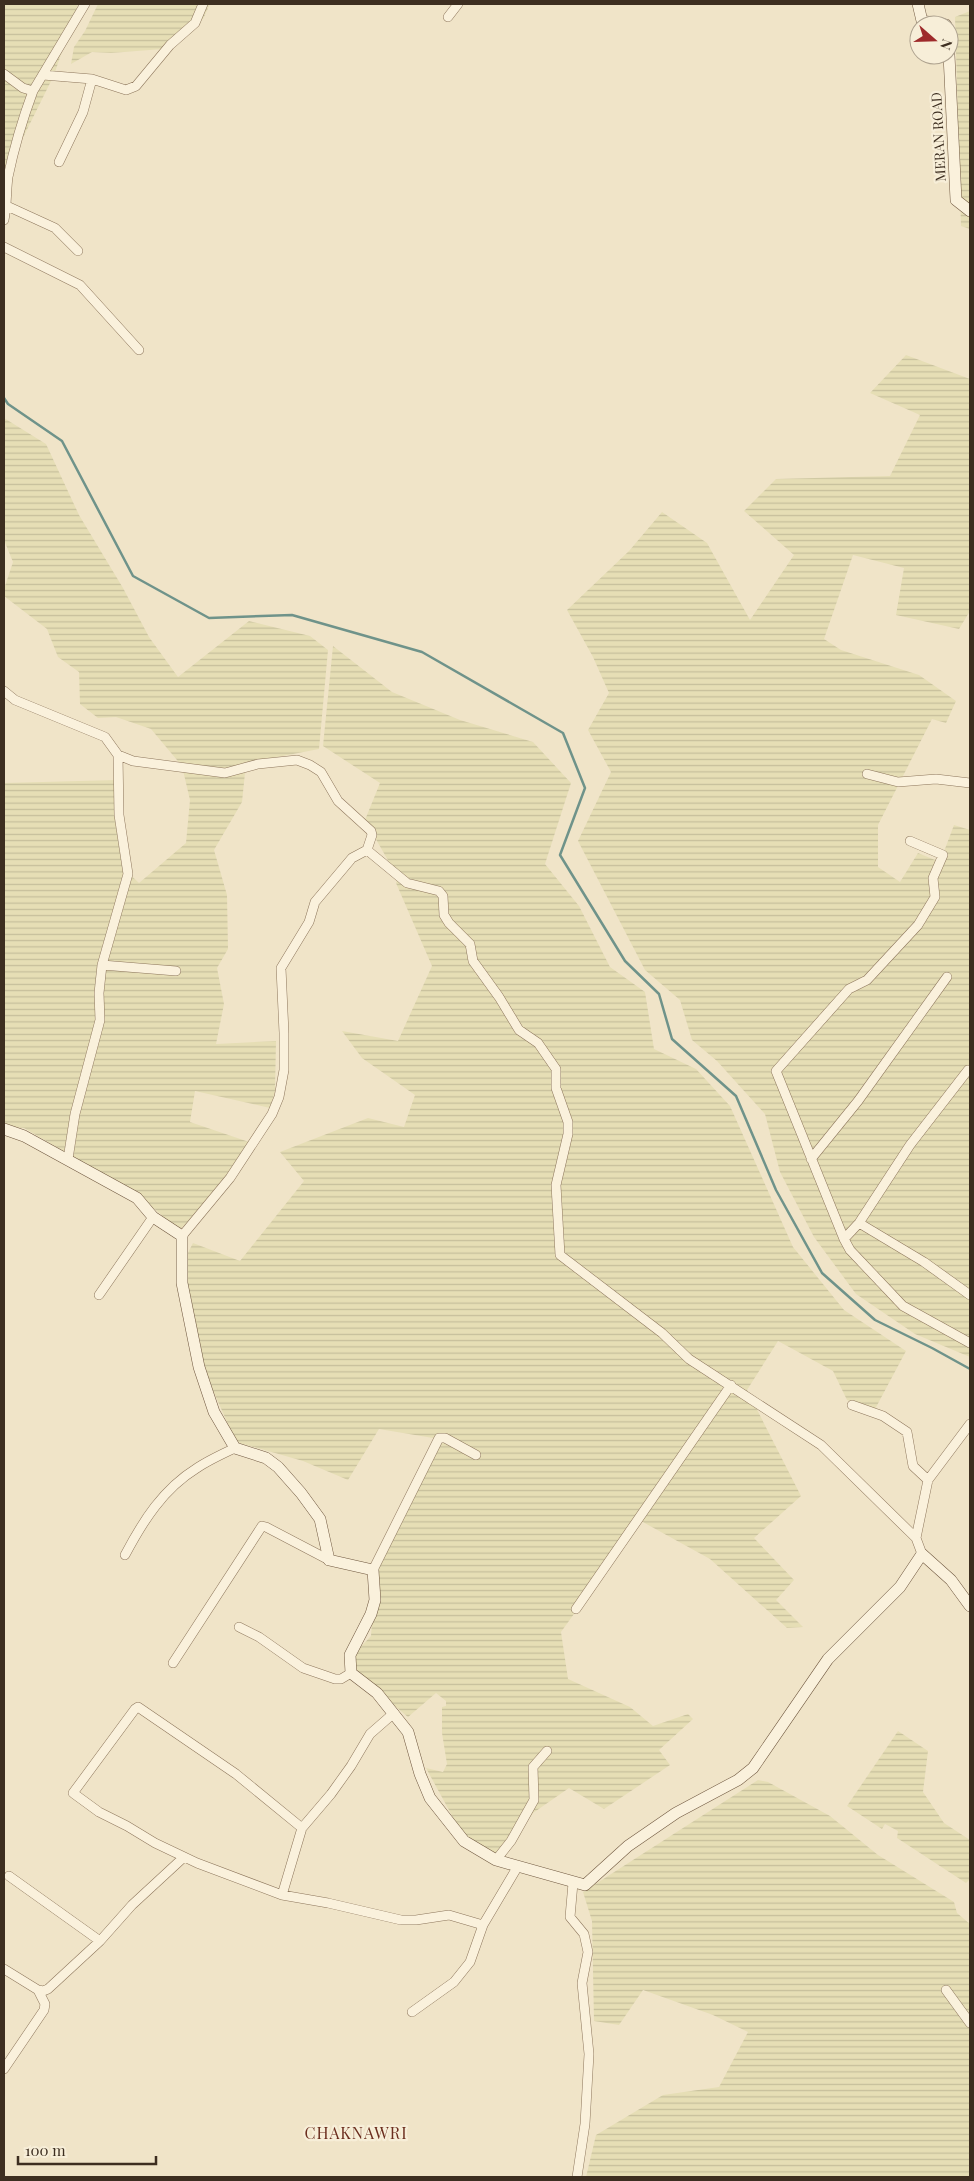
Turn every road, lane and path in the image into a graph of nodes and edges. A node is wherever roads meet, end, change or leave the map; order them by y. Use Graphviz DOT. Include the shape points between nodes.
graph roads {
  1 [pos="85,4"];
  2 [pos="203,4"];
  3 [pos="458,4"];
  4 [pos="448,17"];
  5 [pos="949,65"];
  6 [pos="4,74"];
  7 [pos="43,76"];
  8 [pos="92,79"];
  9 [pos="33,91"];
  10 [pos="59,162"];
  11 [pos="7,206"];
  12 [pos="970,211"];
  13 [pos="4,220"];
  14 [pos="4,247"];
  15 [pos="78,251"];
  16 [pos="139,350"];
  17 [pos="4,691"];
  18 [pos="118,755"];
  19 [pos="867,774"];
  20 [pos="970,783"];
  21 [pos="910,841"];
  22 [pos="368,850"];
  23 [pos="102,966"];
  24 [pos="176,971"];
  25 [pos="947,977"];
  26 [pos="968,1070"];
  27 [pos="4,1129"];
  28 [pos="68,1159"];
  29 [pos="811,1159"];
  30 [pos="153,1217"];
  31 [pos="859,1223"];
  32 [pos="182,1236"];
  33 [pos="844,1239"];
  34 [pos="99,1295"];
  35 [pos="970,1295"];
  36 [pos="970,1343"];
  37 [pos="731,1385"];
  38 [pos="852,1405"];
  39 [pos="970,1424"];
  40 [pos="235,1448"];
  41 [pos="476,1454"];
  42 [pos="928,1480"];
  43 [pos="916,1538"];
  44 [pos="922,1554"];
  45 [pos="126,1555"];
  46 [pos="329,1560"];
  47 [pos="373,1570"];
  48 [pos="970,1606"];
  49 [pos="576,1610"];
  50 [pos="239,1627"];
  51 [pos="173,1663"];
  52 [pos="351,1673"];
  53 [pos="394,1713"];
  54 [pos="547,1751"];
  55 [pos="302,1828"];
  56 [pos="184,1857"];
  57 [pos="496,1860"];
  58 [pos="518,1866"];
  59 [pos="9,1876"];
  60 [pos="573,1882"];
  61 [pos="282,1895"];
  62 [pos="483,1925"];
  63 [pos="100,1941"];
  64 [pos="4,1963"];
  65 [pos="4,1970"];
  66 [pos="48,1989"];
  67 [pos="38,1990"];
  68 [pos="946,1990"];
  69 [pos="412,2012"];
  70 [pos="970,2023"];
  71 [pos="4,2069"];
  72 [pos="577,2177"];
  1 -- 7 [label="street"];
  2 -- 8 [label="street" via="194,23 170,45 136,86 126,90"];
  3 -- 4 [label="street"];
  5 -- 12 [label="street, MERAN ROAD" via="956,200"];
  6 -- 9 [label="street"];
  7 -- 8 [label="street"];
  7 -- 9 [label="street"];
  8 -- 10 [label="street" via="83,112"];
  9 -- 11 [label="street" via="8,179"];
  11 -- 13 [label="street"];
  11 -- 15 [label="street" via="55,228"];
  14 -- 16 [label="street" via="80,285"];
  17 -- 18 [label="street" via="15,700 106,737"];
  18 -- 22 [label="street" via="133,761 225,773 258,764 298,760 321,772 338,801 368,828 372,835"];
  18 -- 23 [label="street" via="119,814 128,874"];
  19 -- 20 [label="street" via="898,782 936,778"];
  21 -- 29 [label="street" via="942,855 933,878 935,896 911,932 867,980 849,989 776,1071"];
  22 -- 32 [label="street" via="352,858 315,902 309,922 281,968 284,1070 280,1097 272,1114 230,1178"];
  22 -- 37 [label="street" via="407,883 439,890 449,924 470,944 474,961 518,1030 538,1043 556,1069 556,1088 568,1122 556,1185 560,1255 662,1333 689,1359"];
  23 -- 24 [label="street"];
  23 -- 28 [label="street" via="100,1020 75,1114"];
  25 -- 29 [label="street" via="858,1101"];
  26 -- 31 [label="street" via="910,1145"];
  27 -- 28 [label="street"];
  28 -- 30 [label="street" via="136,1198"];
  29 -- 33 [label="street"];
  30 -- 32 [label="street"];
  30 -- 34 [label="street"];
  31 -- 33 [label="street"];
  31 -- 35 [label="street" via="924,1262"];
  32 -- 40 [label="street" via="182,1283 200,1367 214,1412"];
  33 -- 36 [label="street" via="850,1250 903,1306"];
  37 -- 43 [label="street" via="821,1445"];
  37 -- 49 [label="street"];
  38 -- 42 [label="street" via="883,1416 907,1432 913,1466"];
  39 -- 42 [label="street"];
  40 -- 45 [label="street" via="196,1468 161,1498 141,1525"];
  40 -- 46 [label="street" via="266,1458 301,1494 320,1519"];
  41 -- 47 [label="street" via="439,1438"];
  42 -- 43 [label="street"];
  43 -- 44 [label="street"];
  44 -- 48 [label="street" via="951,1580"];
  44 -- 60 [label="street" via="900,1587 828,1659 747,1774 676,1814 628,1846 589,1883"];
  46 -- 47 [label="street"];
  46 -- 51 [label="street" via="262,1526"];
  47 -- 52 [label="street" via="375,1600 350,1655"];
  50 -- 52 [label="street" via="259,1637 302,1668 335,1679"];
  52 -- 53 [label="street" via="377,1693"];
  53 -- 55 [label="street" via="370,1734 331,1794"];
  53 -- 57 [label="street" via="412,1741 430,1798 464,1841"];
  54 -- 57 [label="street" via="533,1767 534,1800 511,1841"];
  55 -- 56 [label="street" via="236,1774 138,1708 134,1709 73,1793 98,1812"];
  55 -- 61 [label="street"];
  56 -- 61 [label="street"];
  56 -- 63 [label="street" via="132,1905"];
  57 -- 58 [label="street"];
  58 -- 60 [label="street"];
  58 -- 62 [label="street"];
  59 -- 63 [label="street"];
  60 -- 72 [label="street" via="570,1917 584,1934 588,1952 582,1983 589,2054 585,2124"];
  61 -- 62 [label="street" via="401,1920 450,1915"];
  62 -- 69 [label="street" via="470,1962 454,1982"];
  63 -- 66 [label="street"];
  64 -- 66 [label="street"];
  65 -- 67 [label="street"];
  66 -- 67 [label="street"];
  67 -- 71 [label="street" via="45,2004 44,2010"];
  68 -- 70 [label="street"];
}
